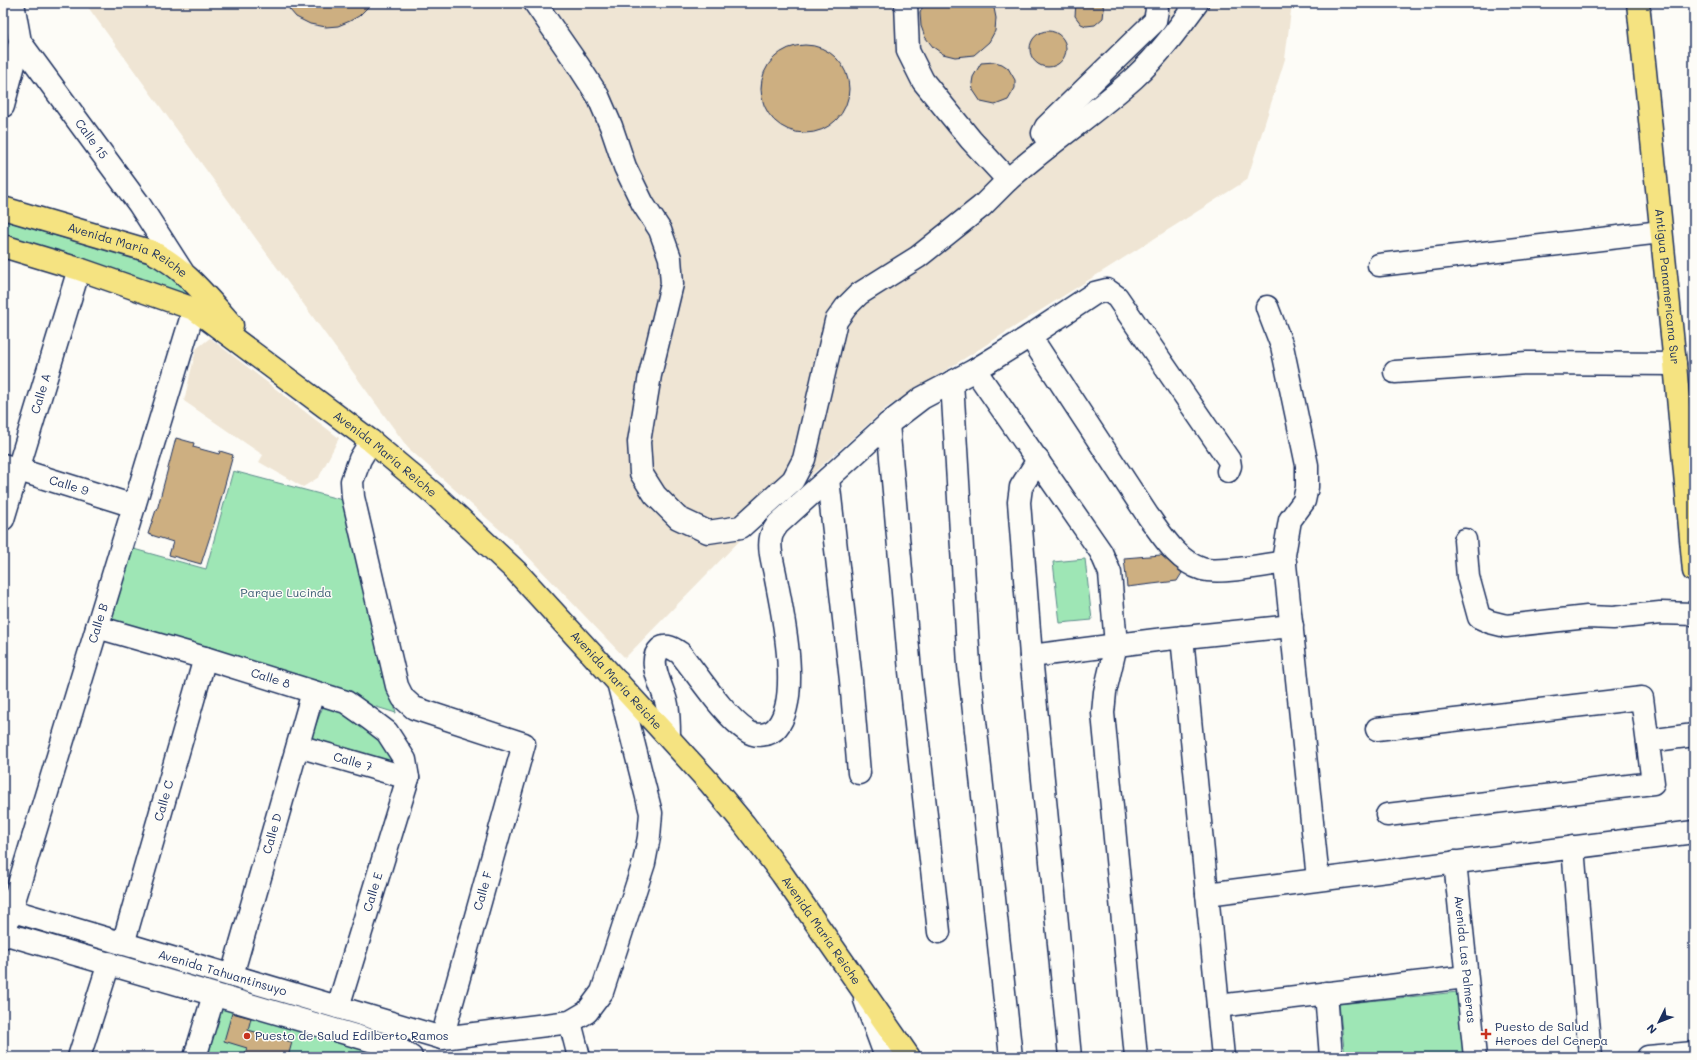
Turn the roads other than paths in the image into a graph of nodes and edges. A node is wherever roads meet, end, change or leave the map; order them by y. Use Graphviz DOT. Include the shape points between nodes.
graph roads {
  1 [pos="13,3"];
  2 [pos="534,3"];
  3 [pos="906,3"];
  4 [pos="1156,3"];
  5 [pos="1197,3"];
  6 [pos="1638,3"];
  7 [pos="20,42"];
  8 [pos="3,106"];
  9 [pos="1050,145"];
  10 [pos="1008,180"];
  11 [pos="3,208"];
  12 [pos="1661,232"];
  13 [pos="3,246"];
  14 [pos="1379,266"];
  15 [pos="79,269"];
  16 [pos="182,271"];
  17 [pos="1267,307"];
  18 [pos="194,309"];
  19 [pos="1030,336"];
  20 [pos="263,360"];
  21 [pos="1675,364"];
  22 [pos="974,370"];
  23 [pos="1395,372"];
  24 [pos="952,382"];
  25 [pos="888,424"];
  26 [pos="371,441"];
  27 [pos="1038,460"];
  28 [pos="10,467"];
  29 [pos="1228,471"];
  30 [pos="828,479"];
  31 [pos="134,506"];
  32 [pos="3,519"];
  33 [pos="1466,540"];
  34 [pos="1285,562"];
  35 [pos="1694,571"];
  36 [pos="1694,614"];
  37 [pos="1292,626"];
  38 [pos="97,627"];
  39 [pos="1182,637"];
  40 [pos="1116,645"];
  41 [pos="1031,656"];
  42 [pos="205,658"];
  43 [pos="618,682"];
  44 [pos="313,692"];
  45 [pos="1378,729"];
  46 [pos="1694,735"];
  47 [pos="670,737"];
  48 [pos="1648,741"];
  49 [pos="298,746"];
  50 [pos="859,773"];
  51 [pos="408,778"];
  52 [pos="1387,815"];
  53 [pos="1694,832"];
  54 [pos="1573,848"];
  55 [pos="1455,862"];
  56 [pos="1318,879"];
  57 [pos="1207,894"];
  58 [pos="7,909"];
  59 [pos="939,932"];
  60 [pos="3,934"];
  61 [pos="123,944"];
  62 [pos="109,963"];
  63 [pos="232,975"];
  64 [pos="1466,977"];
  65 [pos="860,986"];
  66 [pos="1326,993"];
  67 [pos="214,995"];
  68 [pos="1218,1006"];
  69 [pos="338,1007"];
  70 [pos="570,1022"];
  71 [pos="442,1038"];
  72 [pos="1694,1053"];
  73 [pos="79,1057"];
  74 [pos="195,1057"];
  75 [pos="411,1057"];
  76 [pos="579,1057"];
  77 [pos="886,1057"];
  78 [pos="909,1057"];
  79 [pos="1011,1057"];
  80 [pos="1070,1057"];
  81 [pos="1136,1057"];
  82 [pos="1223,1057"];
  83 [pos="1331,1057"];
  84 [pos="1475,1057"];
  85 [pos="1590,1057"];
  86 [pos="1648,1057"];
  1 -- 7 [label="street, Calle 15"];
  2 -- 10 [label="street" via="598,96 625,167 643,204 660,230 670,258 672,284 650,375 640,434 641,473 655,495 678,518 708,532 741,527 793,480 804,459 836,321 846,307 859,294 918,257 982,206"];
  3 -- 10 [label="street" via="908,51 923,81 971,140"];
  4 -- 9 [label="street" via="1155,21 1046,127 1043,133"];
  5 -- 9 [label="street" via="1171,38 1135,77"];
  6 -- 12 [label="main road, Antigua Panamericana Sur"];
  7 -- 8 [label="street"];
  7 -- 16 [label="street, Calle 15" via="139,204"];
  9 -- 10 [label="street"];
  11 -- 16 [label="main road, Avenida María Reiche" via="150,251"];
  12 -- 14 [label="street"];
  12 -- 21 [label="main road, Antigua Panamericana Sur"];
  13 -- 15 [label="main road, Avenida María Reiche"];
  15 -- 18 [label="main road, Avenida María Reiche"];
  15 -- 28 [label="street, Calle A"];
  16 -- 20 [label="main road, Avenida María Reiche"];
  17 -- 34 [label="street" via="1282,346 1307,465 1304,501 1290,520"];
  18 -- 20 [label="main road, Avenida María Reiche"];
  18 -- 31 [label="street, Calle B"];
  19 -- 22 [label="street"];
  19 -- 29 [label="street" via="1095,293 1107,290 1117,297 1229,460"];
  19 -- 34 [label="street" via="1148,516 1176,551 1202,569 1214,571"];
  20 -- 26 [label="main road, Avenida María Reiche"];
  21 -- 23 [label="street" via="1527,363"];
  21 -- 35 [label="main road, Antigua Panamericana Sur"];
  22 -- 24 [label="street"];
  22 -- 27 [label="street"];
  24 -- 25 [label="street" via="922,398"];
  24 -- 79 [label="street" via="969,665"];
  25 -- 30 [label="street"];
  25 -- 59 [label="street" via="910,671"];
  26 -- 43 [label="main road, Avenida María Reiche" via="434,494 516,571"];
  26 -- 71 [label="street, Calle F" via="360,459 352,481 353,497 397,686 403,698 414,708 524,744"];
  27 -- 40 [label="street" via="1101,552 1110,572"];
  27 -- 41 [label="street" via="1021,487 1019,502"];
  28 -- 31 [label="street, Calle 9"];
  28 -- 32 [label="street, Calle A"];
  30 -- 47 [label="street" via="778,524 771,536 770,550 785,626 789,690 783,720 774,730 763,735 748,732 732,720 680,652 671,647 662,648 656,654 654,663 667,705"];
  30 -- 50 [label="street"];
  31 -- 38 [label="street, Calle B"];
  33 -- 36 [label="street" via="1468,577 1472,595 1479,617 1490,622 1506,626 1587,617"];
  34 -- 37 [label="street"];
  37 -- 39 [label="street"];
  37 -- 56 [label="street"];
  38 -- 42 [label="street, Calle 8"];
  38 -- 58 [label="street, Calle B"];
  39 -- 40 [label="street"];
  39 -- 57 [label="street"];
  40 -- 41 [label="street"];
  40 -- 81 [label="street" via="1103,713"];
  41 -- 80 [label="street"];
  42 -- 44 [label="street, Calle 8"];
  42 -- 61 [label="street, Calle C"];
  43 -- 47 [label="main road, Avenida María Reiche"];
  43 -- 70 [label="street" via="651,813 649,837 644,863 602,992 587,1012"];
  44 -- 49 [label="street, Calle D"];
  44 -- 51 [label="street, Calle 8" via="346,702 387,732 406,760"];
  45 -- 48 [label="street" via="1642,698"];
  46 -- 48 [label="street"];
  47 -- 65 [label="main road, Avenida María Reiche" via="744,824"];
  48 -- 52 [label="street" via="1653,783"];
  49 -- 51 [label="street, Calle 7"];
  49 -- 63 [label="street, Calle D"];
  51 -- 69 [label="street, Calle E"];
  53 -- 54 [label="street"];
  54 -- 55 [label="street"];
  54 -- 85 [label="street"];
  55 -- 56 [label="street"];
  55 -- 64 [label="street, Avenida Las Palmeras"];
  56 -- 57 [label="street"];
  57 -- 68 [label="street"];
  58 -- 60 [label="street, Calle B"];
  58 -- 61 [label="street, Avenida Tahuantinsuyo"];
  60 -- 62 [label="street, Avenida Tahuantinsuyo"];
  61 -- 63 [label="street, Avenida Tahuantinsuyo"];
  62 -- 67 [label="street, Avenida Tahuantinsuyo"];
  62 -- 73 [label="street"];
  63 -- 69 [label="street, Avenida Tahuantinsuyo"];
  64 -- 66 [label="street"];
  64 -- 84 [label="street, Avenida Las Palmeras"];
  65 -- 77 [label="street"];
  65 -- 78 [label="main road, Avenida María Reiche"];
  66 -- 68 [label="street"];
  66 -- 83 [label="street"];
  67 -- 74 [label="street"];
  67 -- 75 [label="street, Avenida Tahuantinsuyo" via="397,1048"];
  68 -- 82 [label="street"];
  69 -- 71 [label="street, Avenida Tahuantinsuyo"];
  70 -- 71 [label="street"];
  70 -- 76 [label="street"];
  72 -- 86 [label="street"];
}
